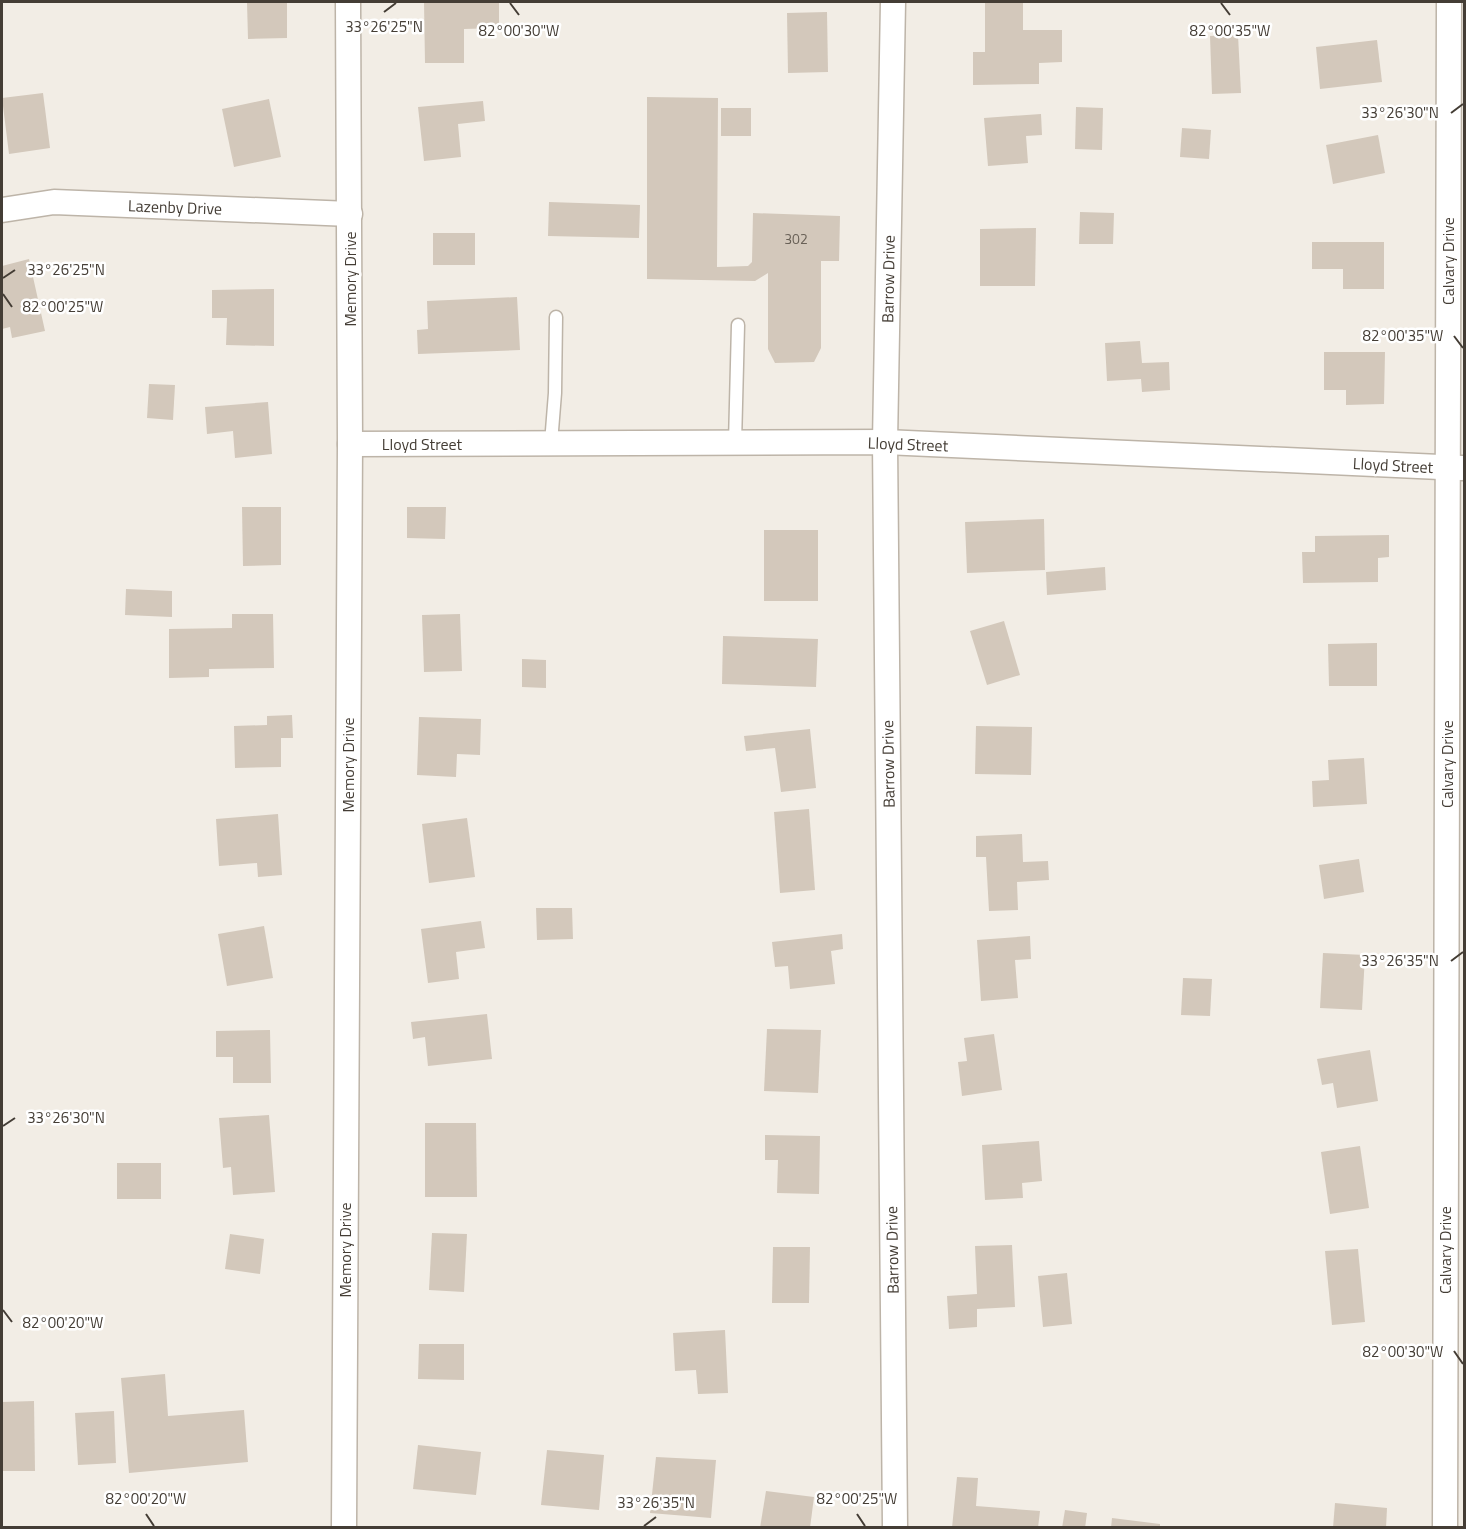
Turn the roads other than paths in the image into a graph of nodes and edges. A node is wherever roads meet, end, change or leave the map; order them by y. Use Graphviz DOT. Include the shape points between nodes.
graph roads {
  1 [pos="348,2"];
  2 [pos="893,2"];
  3 [pos="1449,2"];
  4 [pos="2,210"];
  5 [pos="350,214"];
  6 [pos="556,317"];
  7 [pos="738,325"];
  8 [pos="885,442"];
  9 [pos="550,443"];
  10 [pos="735,443"];
  11 [pos="350,444"];
  12 [pos="1456,468"];
  13 [pos="344,1527"];
  14 [pos="895,1527"];
  15 [pos="1445,1527"];
  1 -- 5 [label="street, Memory Drive"];
  2 -- 8 [label="street, Barrow Drive"];
  3 -- 12 [label="street, Calvary Drive"];
  4 -- 5 [label="street, Lazenby Drive" via="54,202"];
  5 -- 11 [label="street, Memory Drive"];
  6 -- 9 [label="lane"];
  7 -- 10 [label="lane"];
  8 -- 10 [label="street, Lloyd Street"];
  8 -- 12 [label="street, Lloyd Street"];
  8 -- 14 [label="street, Barrow Drive"];
  9 -- 10 [label="street, Lloyd Street"];
  9 -- 11 [label="street, Lloyd Street"];
  11 -- 13 [label="street, Memory Drive"];
  12 -- 15 [label="street, Calvary Drive"];
}
